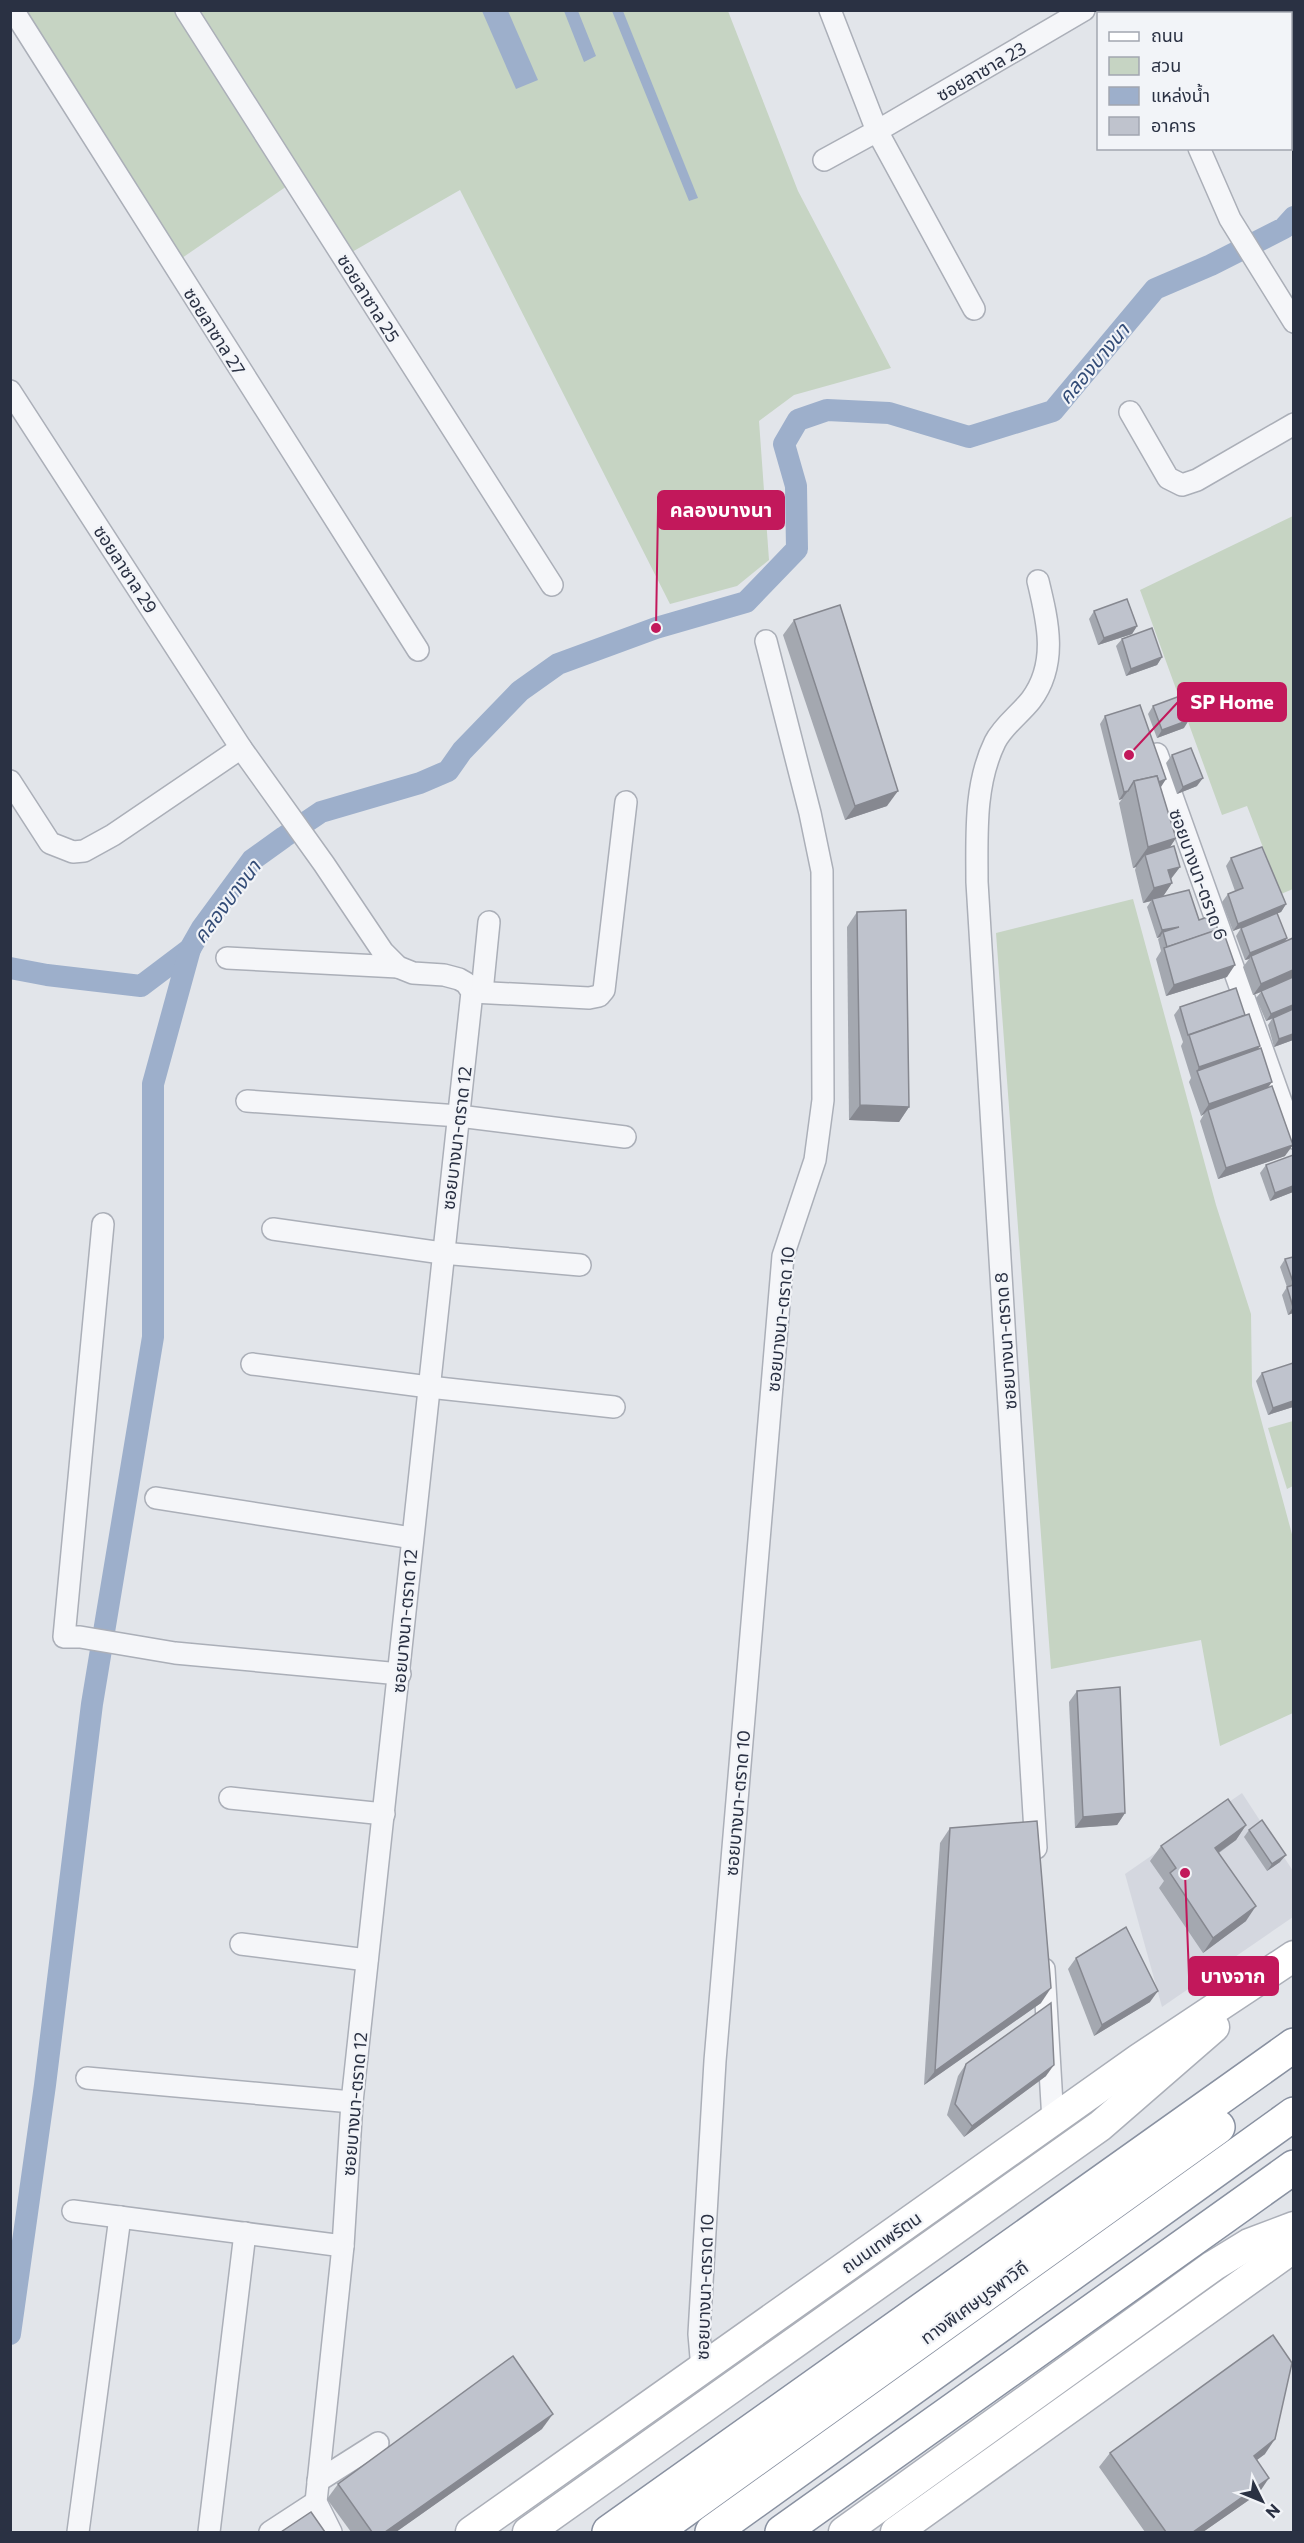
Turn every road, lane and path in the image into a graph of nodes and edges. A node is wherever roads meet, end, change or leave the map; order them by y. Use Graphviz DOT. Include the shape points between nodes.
graph roads {
  1 [pos="12,10"];
  2 [pos="186,10"];
  3 [pos="830,10"];
  4 [pos="1084,10"];
  5 [pos="877,131"];
  6 [pos="1200,150"];
  7 [pos="824,160"];
  8 [pos="974,309"];
  9 [pos="1293,322"];
  10 [pos="10,391"];
  11 [pos="1130,412"];
  12 [pos="1293,424"];
  13 [pos="1038,581"];
  14 [pos="552,585"];
  15 [pos="766,641"];
  16 [pos="418,651"];
  17 [pos="1149,734"];
  18 [pos="241,748"];
  19 [pos="10,781"];
  20 [pos="626,802"];
  21 [pos="489,922"];
  22 [pos="226,958"];
  23 [pos="398,968"];
  24 [pos="477,992"];
  25 [pos="247,1101"];
  26 [pos="459,1116"];
  27 [pos="625,1137"];
  28 [pos="1293,1138"];
  29 [pos="102,1224"];
  30 [pos="273,1229"];
  31 [pos="442,1253"];
  32 [pos="580,1266"];
  33 [pos="252,1364"];
  34 [pos="429,1388"];
  35 [pos="614,1407"];
  36 [pos="156,1498"];
  37 [pos="412,1538"];
  38 [pos="399,1674"];
  39 [pos="230,1798"];
  40 [pos="384,1814"];
  41 [pos="1038,1870"];
  42 [pos="241,1944"];
  43 [pos="1043,1953"];
  44 [pos="1293,1956"];
  45 [pos="367,1960"];
  46 [pos="1293,2045"];
  47 [pos="1293,2072"];
  48 [pos="87,2078"];
  49 [pos="352,2102"];
  50 [pos="1293,2114"];
  51 [pos="1053,2121"];
  52 [pos="1293,2167"];
  53 [pos="74,2211"];
  54 [pos="120,2217"];
  55 [pos="1293,2227"];
  56 [pos="245,2233"];
  57 [pos="343,2246"];
  58 [pos="1293,2247"];
  59 [pos="702,2369"];
  60 [pos="378,2443"];
  61 [pos="317,2492"];
  62 [pos="78,2532"];
  63 [pos="209,2532"];
  64 [pos="270,2532"];
  65 [pos="331,2532"];
  66 [pos="471,2532"];
  67 [pos="528,2532"];
  68 [pos="609,2532"];
  69 [pos="654,2532"];
  70 [pos="712,2532"];
  71 [pos="782,2532"];
  72 [pos="844,2532"];
  73 [pos="896,2532"];
  1 -- 16 [label="street, ซอยลาซาล 27"];
  2 -- 14 [label="street, ซอยลาซาล 25"];
  3 -- 5 [label="street"];
  4 -- 5 [label="street, ซอยลาซาล 23"];
  5 -- 7 [label="street, ซอยลาซาล 23"];
  5 -- 8 [label="street"];
  6 -- 9 [label="street" via="1230,219"];
  10 -- 18 [label="street, ซอยลาซาล 29"];
  11 -- 12 [label="street" via="1168,478 1182,485"];
  13 -- 41 [label="street, ซอยบางนา-ตราด 8" via="1049,632 1043,681 996,740 986,764 977,822"];
  15 -- 59 [label="street, ซอยบางนา-ตราด 10" via="822,871 823,1100 815,1160 783,1256 716,2049 699,2334"];
  17 -- 28 [label="street, ซอยบางนา-ตราด 6"];
  18 -- 19 [label="street" via="84,851 73,852 50,843"];
  18 -- 23 [label="street, ซอยลาซาล 29"];
  20 -- 24 [label="street" via="604,990 590,998"];
  21 -- 24 [label="street, ซอยบางนา-ตราด 12"];
  22 -- 23 [label="street"];
  23 -- 24 [label="street" via="459,979"];
  24 -- 26 [label="street, ซอยบางนา-ตราด 12"];
  25 -- 26 [label="street"];
  26 -- 27 [label="street"];
  26 -- 31 [label="street, ซอยบางนา-ตราด 12"];
  29 -- 38 [label="street" via="63,1637 175,1653"];
  30 -- 31 [label="street"];
  31 -- 32 [label="street"];
  31 -- 34 [label="street, ซอยบางนา-ตราด 12"];
  33 -- 34 [label="street"];
  34 -- 35 [label="street"];
  34 -- 37 [label="street, ซอยบางนา-ตราด 12"];
  36 -- 37 [label="street"];
  37 -- 38 [label="street, ซอยบางนา-ตราด 12"];
  38 -- 40 [label="street, ซอยบางนา-ตราด 12"];
  39 -- 40 [label="street"];
  40 -- 45 [label="street, ซอยบางนา-ตราด 12"];
  42 -- 45 [label="street"];
  43 -- 51 [label="street"];
  44 -- 51 [label="main road, ถนนเทพรัตน"];
  44 -- 67 [label="main road" via="1100,2126"];
  45 -- 49 [label="street, ซอยบางนา-ตราด 12"];
  46 -- 68 [label="highway"];
  47 -- 69 [label="highway, ทางพิเศษบูรพาวิถี"];
  48 -- 49 [label="street"];
  49 -- 57 [label="street, ซอยบางนา-ตราด 12"];
  50 -- 70 [label="highway, ทางพิเศษบูรพาวิถี"];
  51 -- 59 [label="main road, ถนนเทพรัตน"];
  52 -- 71 [label="highway"];
  53 -- 54 [label="street"];
  54 -- 56 [label="street"];
  54 -- 62 [label="street"];
  55 -- 72 [label="main road" via="1249,2244 1176,2293"];
  56 -- 57 [label="street"];
  56 -- 63 [label="street"];
  57 -- 61 [label="street, ซอยบางนา-ตราด 12"];
  58 -- 73 [label="main road"];
  59 -- 66 [label="main road, ถนนเทพรัตน"];
  60 -- 61 [label="street"];
  61 -- 64 [label="street"];
  61 -- 65 [label="street"];
}
